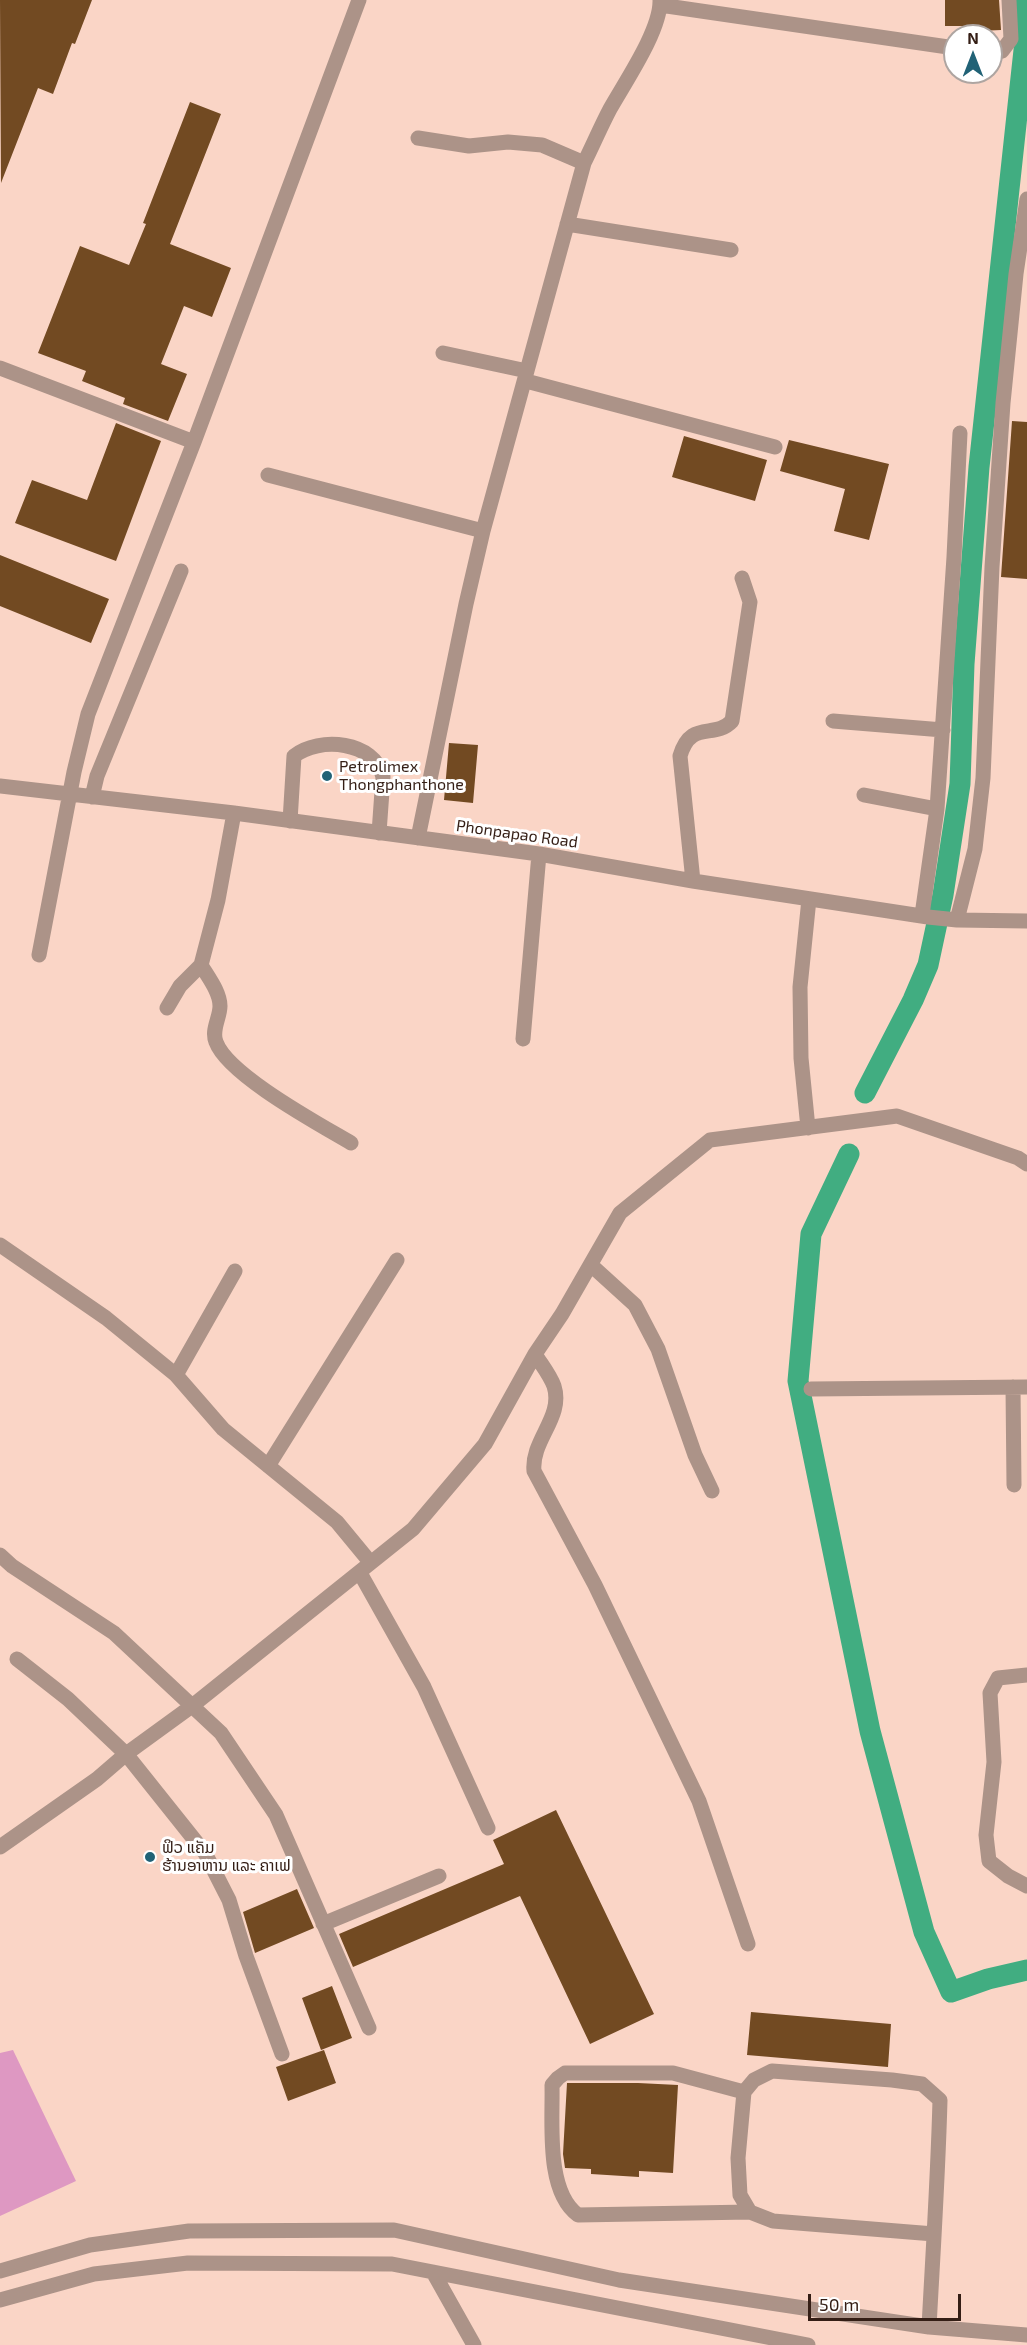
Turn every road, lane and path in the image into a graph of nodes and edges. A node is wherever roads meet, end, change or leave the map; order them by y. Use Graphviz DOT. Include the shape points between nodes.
graph roads {
  1 [pos="359,0"];
  2 [pos="1009,0"];
  3 [pos="660,2"];
  4 [pos="943,46"];
  5 [pos="1003,50"];
  6 [pos="418,138"];
  7 [pos="584,163"];
  8 [pos="1027,199"];
  9 [pos="567,224"];
  10 [pos="731,250"];
  11 [pos="1022,275"];
  12 [pos="443,353"];
  13 [pos="0,368"];
  14 [pos="526,376"];
  15 [pos="960,433"];
  16 [pos="194,442"];
  17 [pos="775,447"];
  18 [pos="268,475"];
  19 [pos="483,531"];
  20 [pos="182,571"];
  21 [pos="742,578"];
  22 [pos="833,721"];
  23 [pos="943,730"];
  24 [pos="0,786"];
  25 [pos="69,793"];
  26 [pos="864,795"];
  27 [pos="92,797"];
  28 [pos="937,809"];
  29 [pos="234,813"];
  30 [pos="290,821"];
  31 [pos="379,833"];
  32 [pos="418,838"];
  33 [pos="539,854"];
  34 [pos="693,881"];
  35 [pos="809,899"];
  36 [pos="925,916"];
  37 [pos="957,920"];
  38 [pos="1027,921"];
  39 [pos="39,955"];
  40 [pos="201,965"];
  41 [pos="167,1008"];
  42 [pos="523,1040"];
  43 [pos="808,1128"];
  44 [pos="351,1143"];
  45 [pos="1027,1164"];
  46 [pos="0,1245"];
  47 [pos="396,1260"];
  48 [pos="591,1265"];
  49 [pos="235,1271"];
  50 [pos="535,1354"];
  51 [pos="176,1375"];
  52 [pos="1020,1387"];
  53 [pos="812,1389"];
  54 [pos="268,1466"];
  55 [pos="1014,1485"];
  56 [pos="712,1491"];
  57 [pos="0,1554"];
  58 [pos="365,1567"];
  59 [pos="17,1659"];
  60 [pos="1027,1675"];
  61 [pos="192,1706"];
  62 [pos="126,1754"];
  63 [pos="488,1828"];
  64 [pos="0,1847"];
  65 [pos="439,1876"];
  66 [pos="1027,1886"];
  67 [pos="323,1924"];
  68 [pos="748,1944"];
  69 [pos="369,2028"];
  70 [pos="282,2054"];
  71 [pos="744,2092"];
  72 [pos="750,2212"];
  73 [pos="934,2234"];
  74 [pos="0,2271"];
  75 [pos="433,2272"];
  76 [pos="0,2300"];
  77 [pos="929,2327"];
  78 [pos="1027,2335"];
  79 [pos="474,2345"];
  80 [pos="808,2345"];
  1 -- 16 [label="street"];
  2 -- 5 [label="street" via="1011,39"];
  3 -- 4 [label="street"];
  3 -- 7 [label="street" via="642,56"];
  6 -- 7 [label="street" via="469,146 531,143"];
  7 -- 9 [label="street"];
  8 -- 11 [label="street"];
  9 -- 10 [label="street"];
  9 -- 14 [label="street"];
  11 -- 37 [label="street" via="1003,403 975,849"];
  12 -- 14 [label="street"];
  13 -- 16 [label="street"];
  14 -- 17 [label="street"];
  14 -- 19 [label="street"];
  15 -- 23 [label="street"];
  16 -- 25 [label="street" via="88,714"];
  18 -- 19 [label="street"];
  19 -- 32 [label="street"];
  20 -- 27 [label="street" via="97,776"];
  21 -- 34 [label="street" via="750,602 732,721 726,727 691,736 680,756"];
  22 -- 23 [label="street"];
  23 -- 28 [label="street"];
  24 -- 25 [label="street, Phonpapao Road"];
  25 -- 27 [label="street, Phonpapao Road"];
  25 -- 39 [label="street"];
  26 -- 28 [label="street"];
  27 -- 29 [label="street, Phonpapao Road"];
  28 -- 36 [label="street"];
  29 -- 30 [label="street, Phonpapao Road"];
  29 -- 40 [label="street"];
  30 -- 31 [label="street, Phonpapao Road"];
  30 -- 31 [label="street" via="294,756 318,745 349,746 369,755 381,768"];
  31 -- 32 [label="street, Phonpapao Road"];
  32 -- 33 [label="street, Phonpapao Road"];
  33 -- 34 [label="street, Phonpapao Road"];
  33 -- 42 [label="street"];
  34 -- 35 [label="street, Phonpapao Road"];
  35 -- 36 [label="street, Phonpapao Road"];
  35 -- 43 [label="street" via="800,987 801,1058"];
  36 -- 37 [label="street, Phonpapao Road"];
  37 -- 38 [label="street, Phonpapao Road"];
  40 -- 41 [label="street" via="180,986"];
  40 -- 44 [label="street" via="219,997 214,1032 223,1054 281,1100"];
  43 -- 45 [label="street" via="897,1116"];
  43 -- 48 [label="street" via="710,1140 620,1213"];
  46 -- 51 [label="street" via="106,1318"];
  47 -- 54 [label="street"];
  48 -- 50 [label="street"];
  48 -- 56 [label="street" via="635,1305 658,1349 695,1455"];
  49 -- 51 [label="street"];
  50 -- 58 [label="street" via="485,1444 413,1529"];
  50 -- 68 [label="street" via="554,1385 557,1400 535,1449 534,1471 595,1585 699,1801"];
  51 -- 54 [label="street" via="223,1429"];
  52 -- 53 [label="street"];
  52 -- 55 [label="street"];
  54 -- 58 [label="street" via="337,1522"];
  57 -- 61 [label="street" via="12,1566 114,1633"];
  58 -- 61 [label="street"];
  58 -- 63 [label="street"];
  59 -- 62 [label="street" via="68,1699"];
  60 -- 66 [label="street" via="998,1678 990,1693 994,1762 986,1835 989,1861"];
  61 -- 62 [label="street"];
  61 -- 67 [label="street" via="221,1733 276,1815"];
  62 -- 64 [label="street"];
  62 -- 70 [label="street" via="205,1853 229,1900"];
  65 -- 67 [label="street"];
  67 -- 69 [label="street"];
  71 -- 72 [label="street" via="738,2158 740,2195"];
  71 -- 72 [label="street" via="673,2073 565,2073 552,2085 554,2151 560,2190 570,2210 578,2215"];
  71 -- 73 [label="street" via="754,2080 772,2072 922,2084 940,2100"];
  72 -- 73 [label="street" via="773,2221"];
  73 -- 77 [label="street"];
  74 -- 77 [label="street" via="90,2245 189,2231 394,2230 619,2280"];
  75 -- 76 [label="street" via="392,2264 188,2263 94,2274"];
  75 -- 79 [label="street"];
  75 -- 80 [label="street"];
  77 -- 78 [label="street"];
}
